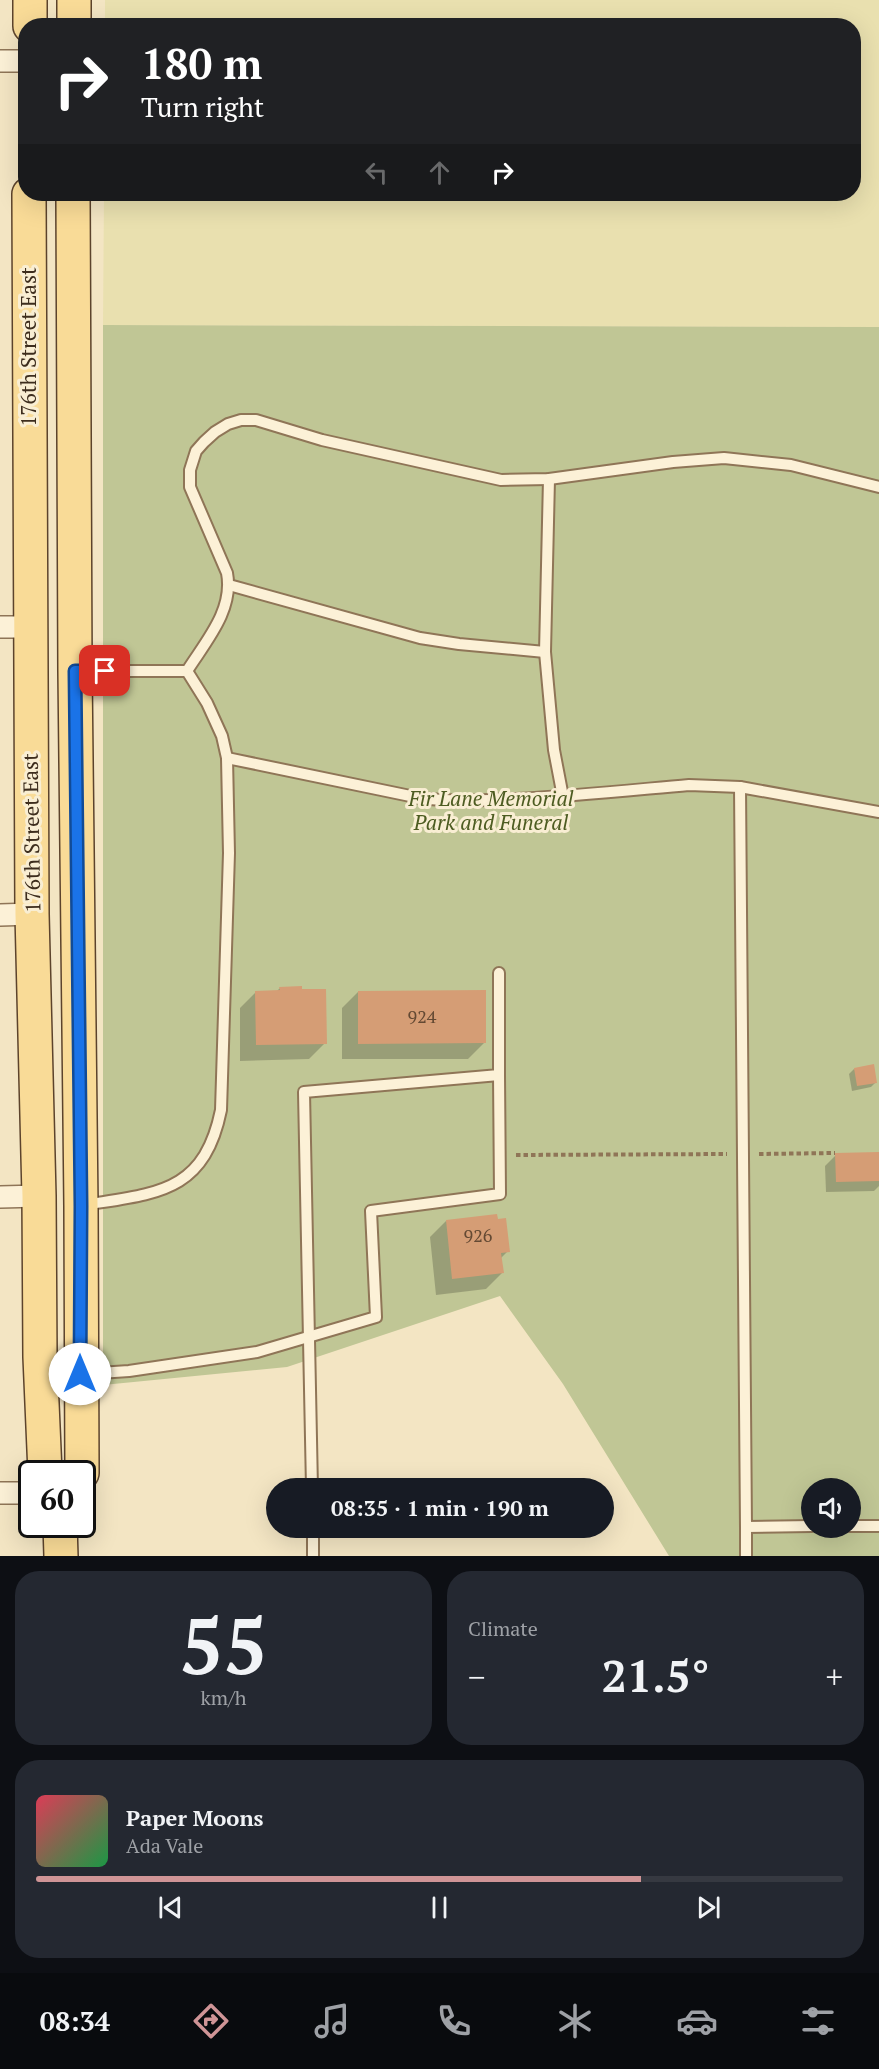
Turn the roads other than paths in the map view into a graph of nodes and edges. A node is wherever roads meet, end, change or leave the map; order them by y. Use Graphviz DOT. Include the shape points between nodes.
graph roads {
  1 [pos="30,0"];
  2 [pos="74,0"];
  3 [pos="30,18"];
  4 [pos="74,18"];
  5 [pos="0,61"];
  6 [pos="18,61"];
  7 [pos="29,201"];
  8 [pos="52,201"];
  9 [pos="73,201"];
  10 [pos="74,283"];
  11 [pos="549,479"];
  12 [pos="879,487"];
  13 [pos="229,585"];
  14 [pos="15,627"];
  15 [pos="544,652"];
  16 [pos="75,671"];
  17 [pos="187,671"];
  18 [pos="227,758"];
  19 [pos="740,787"];
  20 [pos="563,797"];
  21 [pos="879,812"];
  22 [pos="32,914"];
  23 [pos="0,915"];
  24 [pos="499,973"];
  25 [pos="499,1075"];
  26 [pos="39,1196"];
  27 [pos="0,1197"];
  28 [pos="81,1206"];
  29 [pos="309,1336"];
  30 [pos="80,1374"];
  31 [pos="44,1460"];
  32 [pos="82,1460"];
  33 [pos="312,1478"];
  34 [pos="18,1493"];
  35 [pos="0,1494"];
  36 [pos="801,1526"];
  37 [pos="861,1526"];
  38 [pos="879,1526"];
  39 [pos="746,1527"];
  40 [pos="41,1538"];
  41 [pos="60,1538"];
  42 [pos="82,1538"];
  43 [pos="313,1538"];
  44 [pos="42,1556"];
  45 [pos="61,1556"];
  46 [pos="82,1556"];
  47 [pos="313,1556"];
  48 [pos="746,1556"];
  1 -- 3 [label="main road"];
  2 -- 4 [label="main road"];
  5 -- 6 [label="street"];
  7 -- 14 [label="main road, 176th Street East"];
  8 -- 10 [label="main road" via="53,244"];
  9 -- 10 [label="main road, 176th Street East"];
  10 -- 16 [label="main road, 176th Street East"];
  11 -- 12 [label="lane" via="724,458 791,465"];
  11 -- 13 [label="lane" via="501,480 322,440 256,420 228,424 196,451 190,487"];
  11 -- 15 [label="lane"];
  13 -- 15 [label="lane" via="420,638"];
  13 -- 17 [label="lane" via="218,622"];
  14 -- 22 [label="main road, 176th Street East"];
  15 -- 20 [label="lane"];
  16 -- 17 [label="lane"];
  16 -- 28 [label="main road, 176th Street East"];
  17 -- 18 [label="lane" via="207,703"];
  18 -- 20 [label="lane" via="420,798 469,801"];
  18 -- 28 [label="lane" via="229,865 221,1110 217,1127 201,1160 181,1182 144,1195"];
  19 -- 20 [label="lane" via="689,785"];
  19 -- 21 [label="lane"];
  19 -- 39 [label="lane"];
  22 -- 23 [label="street"];
  22 -- 26 [label="main road, 176th Street East"];
  24 -- 25 [label="lane"];
  25 -- 29 [label="lane" via="500,1194 371,1211 376,1317"];
  25 -- 29 [label="lane" via="304,1092"];
  26 -- 27 [label="street"];
  26 -- 31 [label="main road, 176th Street East"];
  28 -- 30 [label="main road, 176th Street East"];
  29 -- 30 [label="lane" via="258,1352 129,1371"];
  29 -- 33 [label="lane"];
  30 -- 32 [label="main road, 176th Street East"];
  34 -- 35 [label="street"];
  36 -- 39 [label="lane"];
  37 -- 38 [label="lane"];
  39 -- 48 [label="lane"];
  40 -- 44 [label="main road"];
  41 -- 45 [label="main road"];
  42 -- 46 [label="main road"];
  43 -- 47 [label="lane"];
}
